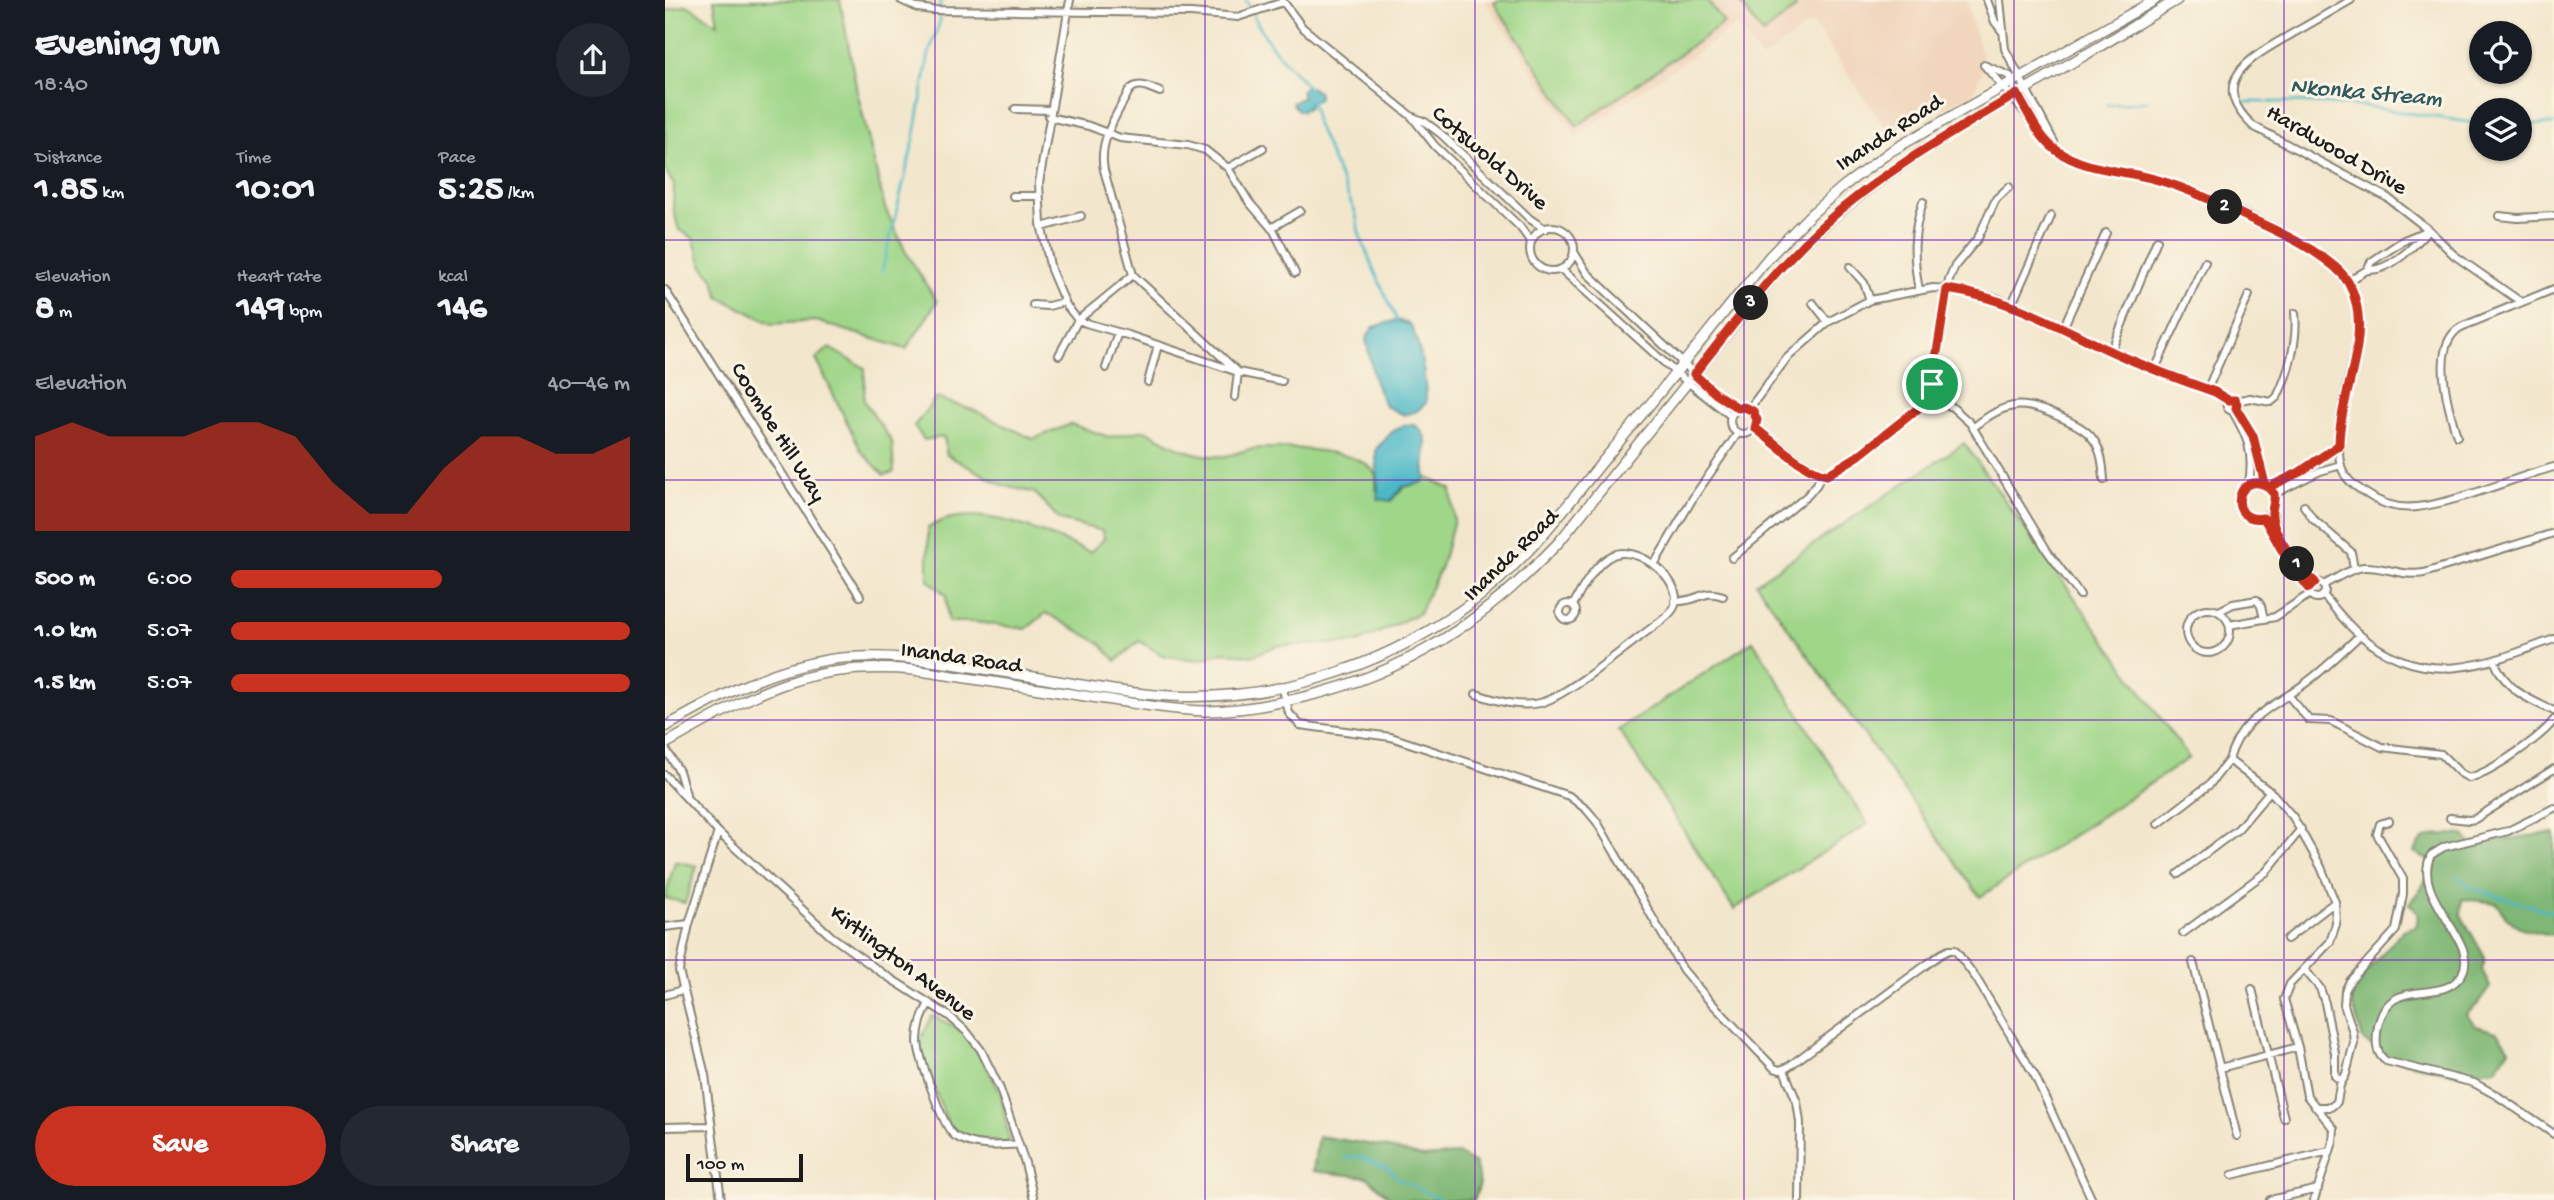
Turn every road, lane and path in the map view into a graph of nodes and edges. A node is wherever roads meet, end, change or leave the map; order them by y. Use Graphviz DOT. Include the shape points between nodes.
graph roads {
  1 [pos="901,0"];
  2 [pos="1070,0"];
  3 [pos="1987,0"];
  4 [pos="2000,0"];
  5 [pos="2155,0"];
  6 [pos="2177,0"];
  7 [pos="2351,0"];
  8 [pos="1283,1"];
  9 [pos="1068,11"];
  10 [pos="2002,32"];
  11 [pos="2011,82"];
  12 [pos="1160,92"];
  13 [pos="2017,94"];
  14 [pos="1015,109"];
  15 [pos="1050,113"];
  16 [pos="1411,116"];
  17 [pos="1107,133"];
  18 [pos="1441,134"];
  19 [pos="1432,143"];
  20 [pos="1263,148"];
  21 [pos="2060,153"];
  22 [pos="1228,168"];
  23 [pos="1480,170"];
  24 [pos="1470,180"];
  25 [pos="2009,187"];
  26 [pos="1039,196"];
  27 [pos="1013,197"];
  28 [pos="1923,202"];
  29 [pos="1300,211"];
  30 [pos="1081,216"];
  31 [pos="2051,216"];
  32 [pos="2499,216"];
  33 [pos="2554,216"];
  34 [pos="1042,227"];
  35 [pos="1271,228"];
  36 [pos="1545,229"];
  37 [pos="2429,230"];
  38 [pos="2106,233"];
  39 [pos="2157,240"];
  40 [pos="1531,242"];
  41 [pos="1574,252"];
  42 [pos="2205,262"];
  43 [pos="1850,267"];
  44 [pos="1561,269"];
  45 [pos="2367,270"];
  46 [pos="1295,273"];
  47 [pos="1133,275"];
  48 [pos="2347,282"];
  49 [pos="1947,289"];
  50 [pos="2554,289"];
  51 [pos="665,290"];
  52 [pos="1919,290"];
  53 [pos="2249,295"];
  54 [pos="1870,300"];
  55 [pos="1064,302"];
  56 [pos="2521,302"];
  57 [pos="1813,303"];
  58 [pos="2012,304"];
  59 [pos="1033,305"];
  60 [pos="2295,313"];
  61 [pos="1078,320"];
  62 [pos="1828,323"];
  63 [pos="2063,328"];
  64 [pos="1118,332"];
  65 [pos="1158,345"];
  66 [pos="1212,347"];
  67 [pos="2111,351"];
  68 [pos="1059,355"];
  69 [pos="1204,361"];
  70 [pos="1683,363"];
  71 [pos="1107,368"];
  72 [pos="2155,369"];
  73 [pos="1238,372"];
  74 [pos="1676,373"];
  75 [pos="1694,374"];
  76 [pos="1282,381"];
  77 [pos="1148,382"];
  78 [pos="1688,382"];
  79 [pos="2207,390"];
  80 [pos="1930,396"];
  81 [pos="1235,397"];
  82 [pos="2235,406"];
  83 [pos="1738,408"];
  84 [pos="1749,409"];
  85 [pos="1731,416"];
  86 [pos="1755,428"];
  87 [pos="1973,428"];
  88 [pos="1738,433"];
  89 [pos="2457,436"];
  90 [pos="2339,445"];
  91 [pos="2341,465"];
  92 [pos="2554,467"];
  93 [pos="1821,474"];
  94 [pos="2104,480"];
  95 [pos="2249,484"];
  96 [pos="2267,485"];
  97 [pos="2274,494"];
  98 [pos="2304,506"];
  99 [pos="2272,510"];
  100 [pos="2263,518"];
  101 [pos="2554,533"];
  102 [pos="1732,558"];
  103 [pos="1655,564"];
  104 [pos="2354,569"];
  105 [pos="2323,585"];
  106 [pos="2311,588"];
  107 [pos="2080,595"];
  108 [pos="2323,595"];
  109 [pos="860,596"];
  110 [pos="1723,596"];
  111 [pos="1675,601"];
  112 [pos="1573,605"];
  113 [pos="2219,611"];
  114 [pos="2264,619"];
  115 [pos="2229,625"];
  116 [pos="2360,635"];
  117 [pos="2554,639"];
  118 [pos="2494,660"];
  119 [pos="1282,686"];
  120 [pos="1475,694"];
  121 [pos="2288,695"];
  122 [pos="1286,701"];
  123 [pos="2554,711"];
  124 [pos="2554,720"];
  125 [pos="665,727"];
  126 [pos="665,746"];
  127 [pos="2229,760"];
  128 [pos="2554,769"];
  129 [pos="665,775"];
  130 [pos="2270,791"];
  131 [pos="687,795"];
  132 [pos="2554,808"];
  133 [pos="2450,818"];
  134 [pos="2389,821"];
  135 [pos="2158,824"];
  136 [pos="2301,829"];
  137 [pos="718,832"];
  138 [pos="2178,874"];
  139 [pos="2335,902"];
  140 [pos="689,923"];
  141 [pos="665,927"];
  142 [pos="2183,933"];
  143 [pos="2287,939"];
  144 [pos="2193,962"];
  145 [pos="2304,970"];
  146 [pos="2252,989"];
  147 [pos="682,990"];
  148 [pos="665,995"];
  149 [pos="929,1003"];
  150 [pos="2298,1047"];
  151 [pos="2269,1055"];
  152 [pos="2220,1068"];
  153 [pos="1784,1070"];
  154 [pos="2342,1081"];
  155 [pos="2315,1107"];
  156 [pos="2284,1118"];
  157 [pos="711,1126"];
  158 [pos="665,1127"];
  159 [pos="2554,1134"];
  160 [pos="2237,1136"];
  161 [pos="1019,1144"];
  162 [pos="2329,1151"];
  163 [pos="2232,1175"];
  164 [pos="2318,1189"];
  165 [pos="721,1200"];
  166 [pos="1034,1200"];
  167 [pos="1799,1200"];
  168 [pos="2092,1200"];
  169 [pos="2270,1200"];
  170 [pos="2314,1200"];
  1 -- 9 [label="street, Cotswold Drive" via="932,10"];
  2 -- 9 [label="street"];
  3 -- 10 [label="street"];
  4 -- 10 [label="street"];
  5 -- 11 [label="main road, Inanda Road"];
  6 -- 13 [label="main road, Inanda Road"];
  7 -- 37 [label="street, Hardwood Drive" via="2249,60 2235,81 2235,99 2253,126 2363,183"];
  8 -- 9 [label="street, Cotswold Drive" via="1230,18"];
  8 -- 16 [label="street, Cotswold Drive" via="1302,27"];
  9 -- 15 [label="street"];
  10 -- 21 [label="street" via="2005,49"];
  11 -- 13 [label="street"];
  11 -- 21 [label="street" via="2010,76 1984,65"];
  11 -- 70 [label="main road, Inanda Road" via="1891,152 1845,185 1769,257"];
  12 -- 17 [label="street" via="1142,85 1133,87"];
  13 -- 21 [label="street" via="2042,136"];
  13 -- 75 [label="main road, Inanda Road" via="1895,168 1832,217 1780,268"];
  14 -- 15 [label="street"];
  15 -- 17 [label="street"];
  15 -- 26 [label="street"];
  16 -- 18 [label="street, Cotswold Drive"];
  16 -- 19 [label="street, Cotswold Drive"];
  17 -- 22 [label="street" via="1188,145 1205,150"];
  17 -- 47 [label="street" via="1102,160"];
  18 -- 19 [label="street"];
  18 -- 23 [label="street, Cotswold Drive"];
  19 -- 24 [label="street, Cotswold Drive"];
  20 -- 22 [label="street"];
  21 -- 48 [label="street" via="2157,179 2220,204 2300,243 2337,268"];
  22 -- 35 [label="street"];
  23 -- 24 [label="street"];
  23 -- 36 [label="street, Cotswold Drive"];
  24 -- 40 [label="street, Cotswold Drive"];
  25 -- 49 [label="street" via="1996,199 1979,239 1953,269"];
  26 -- 27 [label="street"];
  26 -- 34 [label="street"];
  28 -- 52 [label="street" via="1913,257"];
  29 -- 35 [label="street"];
  30 -- 34 [label="street"];
  31 -- 58 [label="street"];
  32 -- 33 [label="street"];
  34 -- 55 [label="street"];
  35 -- 46 [label="street"];
  36 -- 40 [label="street"];
  36 -- 41 [label="street" via="1566,232"];
  37 -- 45 [label="street" via="2404,240 2371,262"];
  37 -- 45 [label="street" via="2410,250 2376,271"];
  37 -- 56 [label="street, Hardwood Drive" via="2453,256"];
  38 -- 63 [label="street"];
  39 -- 67 [label="street"];
  40 -- 44 [label="street" via="1531,256 1540,268"];
  41 -- 44 [label="street"];
  41 -- 70 [label="street" via="1587,273"];
  42 -- 72 [label="street"];
  43 -- 54 [label="street" via="1864,283"];
  44 -- 74 [label="street"];
  45 -- 48 [label="street"];
  47 -- 61 [label="street"];
  47 -- 66 [label="street"];
  48 -- 90 [label="street" via="2356,303 2358,327"];
  49 -- 52 [label="street"];
  49 -- 58 [label="street"];
  49 -- 80 [label="street"];
  50 -- 56 [label="street"];
  51 -- 109 [label="street, Coombe Hill Way"];
  52 -- 54 [label="street"];
  53 -- 79 [label="street"];
  54 -- 62 [label="street"];
  55 -- 59 [label="street"];
  55 -- 61 [label="street"];
  56 -- 89 [label="street" via="2461,327 2445,345 2446,405"];
  57 -- 62 [label="street"];
  58 -- 63 [label="street"];
  60 -- 82 [label="street" via="2296,333 2279,395 2271,402 2250,398"];
  61 -- 64 [label="street"];
  61 -- 68 [label="street"];
  62 -- 84 [label="street" via="1787,358"];
  63 -- 67 [label="street"];
  64 -- 65 [label="street"];
  64 -- 71 [label="street"];
  65 -- 69 [label="street"];
  65 -- 77 [label="street"];
  66 -- 69 [label="street"];
  66 -- 73 [label="street"];
  67 -- 72 [label="street"];
  69 -- 73 [label="street"];
  70 -- 74 [label="main road, Inanda Road"];
  70 -- 75 [label="street"];
  72 -- 79 [label="street"];
  73 -- 76 [label="street"];
  73 -- 81 [label="street"];
  74 -- 78 [label="street"];
  74 -- 119 [label="main road, Inanda Road" via="1543,536 1480,596 1380,657"];
  75 -- 78 [label="main road, Inanda Road"];
  75 -- 83 [label="street"];
  78 -- 85 [label="street"];
  78 -- 122 [label="main road, Inanda Road" via="1559,542 1496,603 1454,634 1391,668 1346,686"];
  79 -- 82 [label="street" via="2228,400 2226,407"];
  80 -- 87 [label="street" via="1952,407"];
  80 -- 93 [label="street" via="1858,456 1834,472"];
  82 -- 95 [label="street" via="2252,453"];
  82 -- 96 [label="street" via="2253,436"];
  83 -- 84 [label="street"];
  83 -- 85 [label="street"];
  84 -- 86 [label="street" via="1756,415"];
  85 -- 88 [label="street" via="1731,426"];
  86 -- 88 [label="street"];
  86 -- 93 [label="street"];
  87 -- 94 [label="street" via="1990,414 2013,405 2044,410 2092,437 2102,457"];
  87 -- 107 [label="street"];
  88 -- 103 [label="street"];
  90 -- 91 [label="street"];
  90 -- 96 [label="street" via="2300,472"];
  91 -- 92 [label="street" via="2349,480 2373,498 2409,507"];
  91 -- 97 [label="street"];
  93 -- 102 [label="street" via="1808,495"];
  95 -- 96 [label="street"];
  95 -- 100 [label="street" via="2241,492 2241,510 2251,518"];
  96 -- 97 [label="street"];
  97 -- 99 [label="street"];
  98 -- 104 [label="street" via="2351,552"];
  99 -- 100 [label="street"];
  99 -- 106 [label="street" via="2280,536"];
  100 -- 106 [label="street" via="2288,561"];
  101 -- 104 [label="street" via="2419,574"];
  103 -- 111 [label="street" via="1671,585"];
  103 -- 112 [label="street" via="1625,553 1610,556"];
  104 -- 105 [label="street"];
  105 -- 106 [label="street"];
  105 -- 108 [label="street"];
  106 -- 108 [label="street" via="2315,597"];
  106 -- 114 [label="street" via="2278,616"];
  108 -- 116 [label="street"];
  110 -- 111 [label="street" via="1705,593 1692,601"];
  111 -- 120 [label="street" via="1661,621 1543,702 1512,703"];
  113 -- 114 [label="street" via="2257,600"];
  113 -- 115 [label="street"];
  113 -- 115 [label="street" via="2204,608 2192,614 2185,626 2190,645 2201,652 2221,649 2229,638"];
  114 -- 115 [label="street"];
  116 -- 118 [label="street" via="2397,660 2430,668"];
  116 -- 121 [label="street"];
  117 -- 118 [label="street"];
  118 -- 123 [label="street" via="2517,693"];
  119 -- 122 [label="street"];
  119 -- 125 [label="main road, Inanda Road" via="1249,693 1171,696 931,661 861,657 803,665 761,677"];
  121 -- 124 [label="street" via="2309,720 2331,721 2382,747 2441,754 2469,778 2540,736"];
  121 -- 127 [label="street" via="2249,723"];
  122 -- 126 [label="main road, Inanda Road" via="1234,710 1178,710 914,670 855,669 806,676 769,688"];
  122 -- 153 [label="street" via="1291,718 1300,725 1391,737 1578,802 1597,821 1683,970 1767,1062"];
  126 -- 131 [label="street, Kirtlington Avenue"];
  127 -- 130 [label="street"];
  127 -- 135 [label="street" via="2215,780"];
  128 -- 133 [label="street" via="2475,818"];
  129 -- 131 [label="street, Kirtlington Avenue"];
  130 -- 136 [label="street"];
  130 -- 138 [label="street" via="2238,829"];
  131 -- 137 [label="street, Kirtlington Avenue"];
  132 -- 159 [label="street" via="2526,824 2444,847 2431,855 2427,871 2432,891 2462,946 2465,965 2448,986 2389,1002 2380,1019 2377,1048 2391,1063 2481,1086"];
  134 -- 154 [label="street" via="2380,824 2377,834 2404,882 2398,923 2346,987 2344,1005 2354,1040"];
  136 -- 139 [label="street"];
  136 -- 142 [label="street" via="2266,872"];
  137 -- 140 [label="street"];
  137 -- 149 [label="street, Kirtlington Avenue" via="831,936"];
  139 -- 143 [label="street"];
  139 -- 145 [label="street" via="2332,937"];
  140 -- 141 [label="street"];
  140 -- 147 [label="street" via="679,971"];
  144 -- 152 [label="street"];
  145 -- 150 [label="street" via="2288,987 2284,999"];
  145 -- 154 [label="street" via="2320,988 2335,1053 2335,1076"];
  146 -- 151 [label="street"];
  147 -- 148 [label="street"];
  147 -- 157 [label="street" via="699,1047"];
  149 -- 161 [label="street, Kirtlington Avenue" via="960,1025 981,1050"];
  149 -- 161 [label="street" via="920,1025 919,1051 951,1132 978,1144"];
  150 -- 151 [label="street"];
  150 -- 155 [label="street" via="2307,1097"];
  151 -- 152 [label="street"];
  151 -- 156 [label="street"];
  152 -- 160 [label="street"];
  153 -- 167 [label="street" via="1800,1122"];
  153 -- 168 [label="street" via="1941,954 1955,950 2035,1076"];
  154 -- 155 [label="street" via="2337,1102 2331,1107"];
  155 -- 162 [label="street" via="2333,1129"];
  157 -- 158 [label="street"];
  157 -- 165 [label="street"];
  161 -- 166 [label="street, Kirtlington Avenue"];
  162 -- 163 [label="street"];
  162 -- 164 [label="street"];
  164 -- 169 [label="street"];
  164 -- 170 [label="street"];
}
